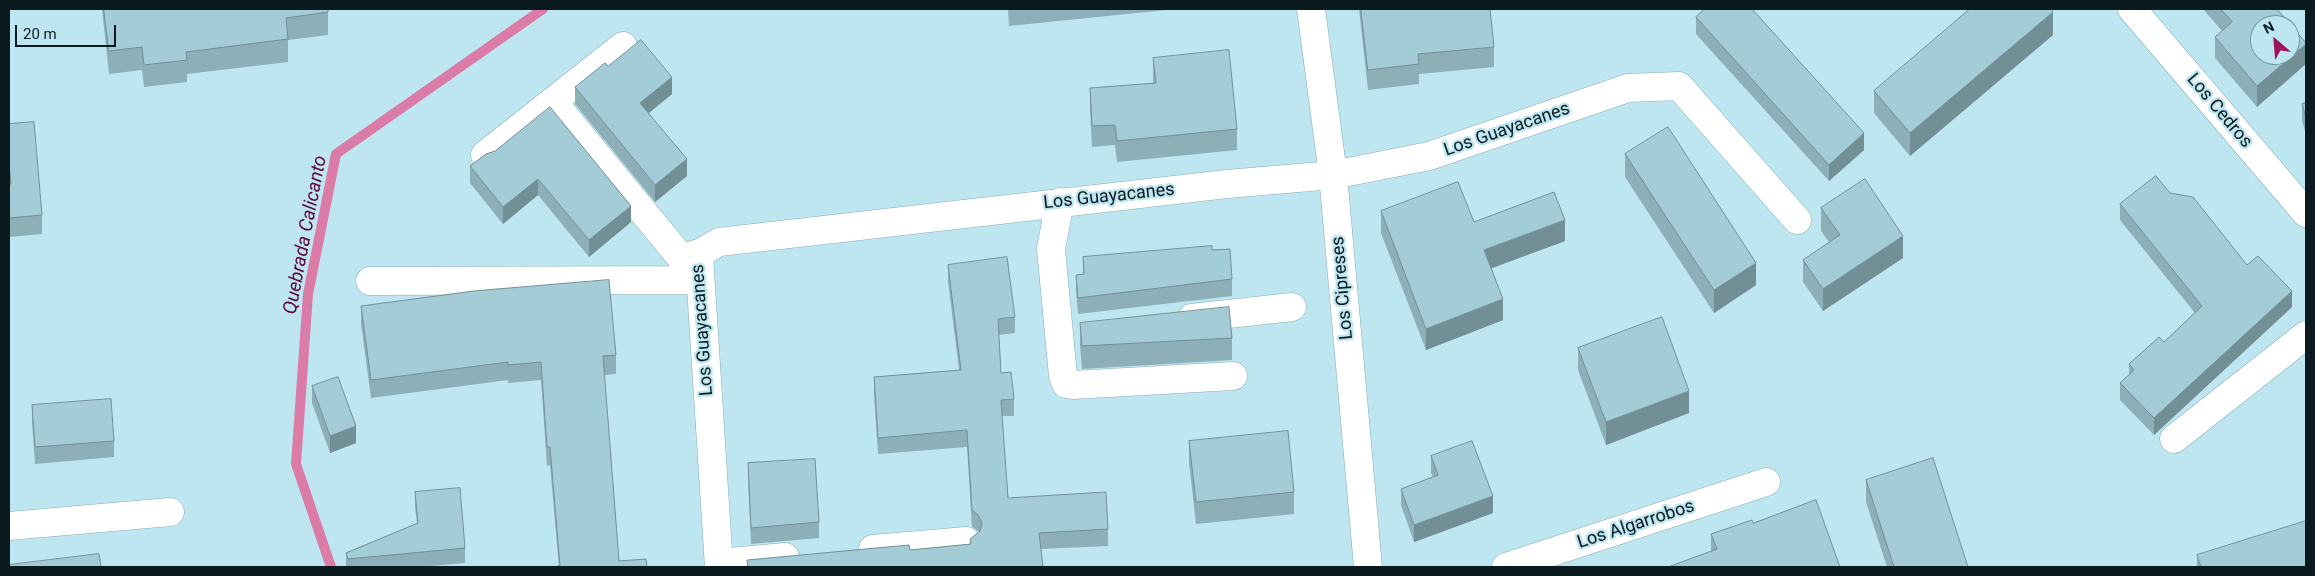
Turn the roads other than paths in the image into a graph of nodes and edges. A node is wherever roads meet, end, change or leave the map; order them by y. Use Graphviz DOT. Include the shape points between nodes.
graph roads {
  1 [pos="1311,9"];
  2 [pos="2132,9"];
  3 [pos="623,46"];
  4 [pos="553,102"];
  5 [pos="485,155"];
  6 [pos="1333,175"];
  7 [pos="1060,202"];
  8 [pos="2306,213"];
  9 [pos="1797,220"];
  10 [pos="682,259"];
  11 [pos="700,280"];
  12 [pos="370,281"];
  13 [pos="1292,307"];
  14 [pos="1166,321"];
  15 [pos="1088,329"];
  16 [pos="1059,332"];
  17 [pos="2306,335"];
  18 [pos="1233,376"];
  19 [pos="2174,439"];
  20 [pos="1766,482"];
  21 [pos="170,512"];
  22 [pos="9,526"];
  23 [pos="966,541"];
  24 [pos="847,552"];
  25 [pos="807,555"];
  26 [pos="719,565"];
  27 [pos="1368,567"];
  28 [pos="1506,567"];
  1 -- 6 [label="street, Los Cipreses"];
  2 -- 8 [label="street, Los Cedros"];
  3 -- 4 [label="street"];
  4 -- 5 [label="street"];
  4 -- 10 [label="street"];
  6 -- 7 [label="street, Los Guayacanes"];
  6 -- 9 [label="street, Los Guayacanes" via="1429,156 1628,88 1679,86"];
  6 -- 27 [label="street, Los Cipreses"];
  7 -- 10 [label="street, Los Guayacanes" via="728,239"];
  7 -- 16 [label="street" via="1051,248"];
  10 -- 11 [label="street, Los Guayacanes" via="699,256"];
  11 -- 12 [label="street"];
  11 -- 26 [label="street, Los Guayacanes"];
  13 -- 14 [label="street"];
  15 -- 16 [label="street"];
  16 -- 18 [label="street" via="1066,384"];
  17 -- 19 [label="street"];
  20 -- 28 [label="street, Los Algarrobos"];
  21 -- 22 [label="street"];
  23 -- 24 [label="street"];
  25 -- 26 [label="street"];
}
